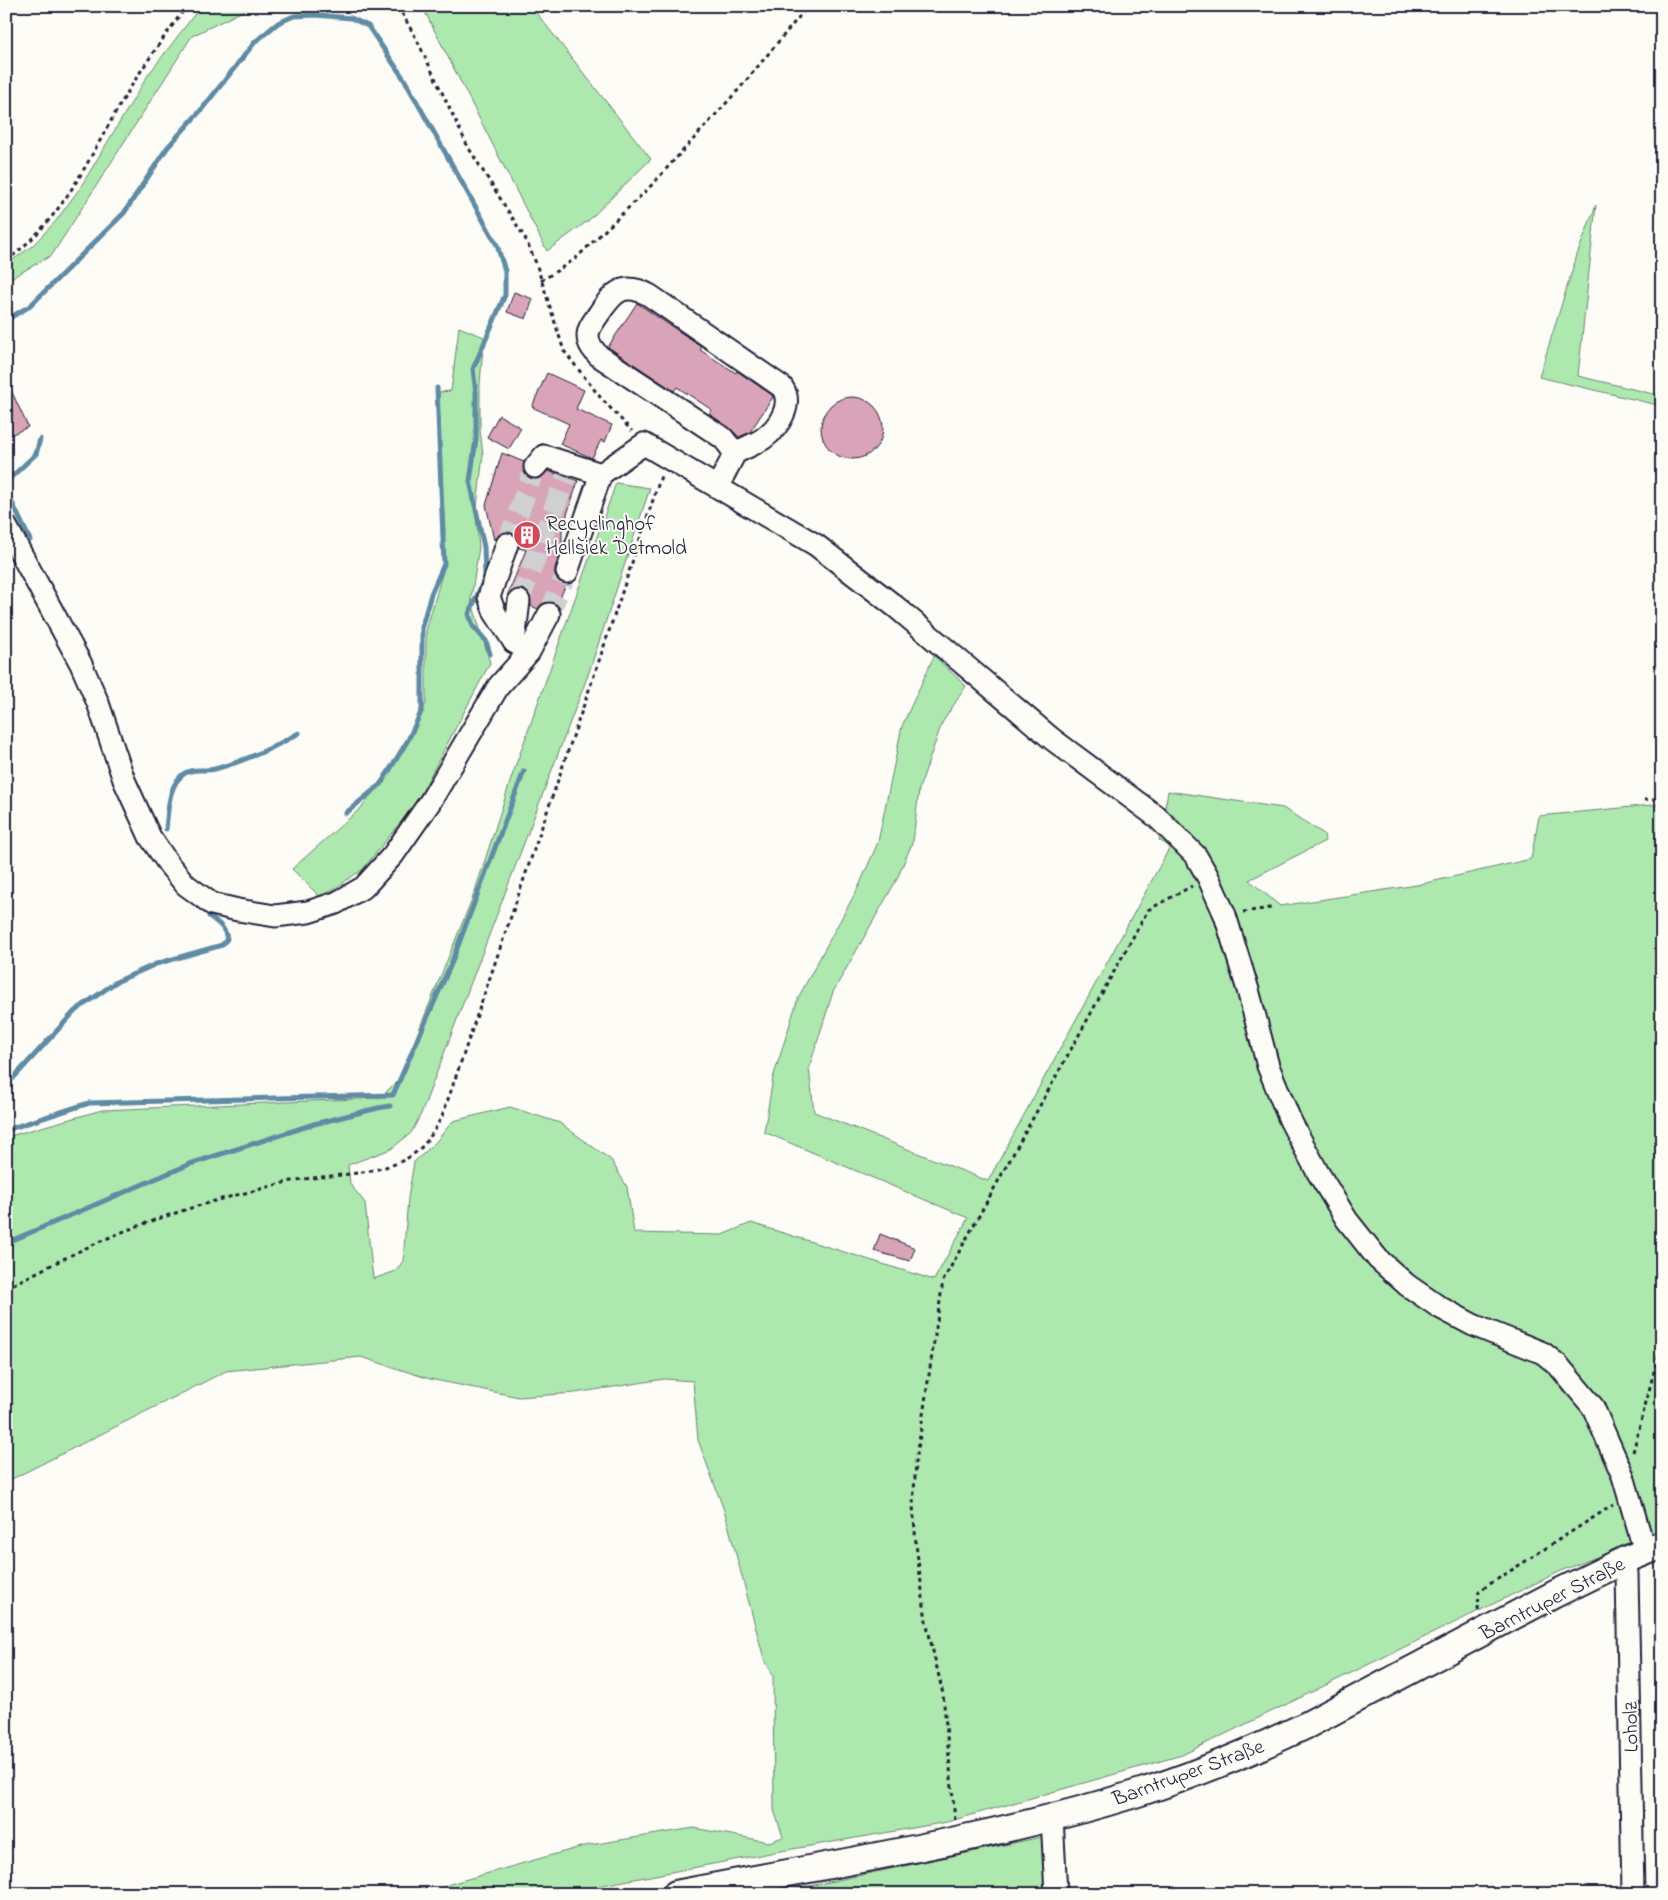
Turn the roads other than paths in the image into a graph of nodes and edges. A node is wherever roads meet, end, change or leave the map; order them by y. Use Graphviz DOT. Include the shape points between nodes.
graph roads {
  1 [pos="735,453"];
  2 [pos="535,467"];
  3 [pos="600,474"];
  4 [pos="718,486"];
  5 [pos="6,526"];
  6 [pos="507,544"];
  7 [pos="567,572"];
  8 [pos="519,601"];
  9 [pos="549,614"];
  10 [pos="522,647"];
  11 [pos="1644,1552"];
  12 [pos="1052,1817"];
  13 [pos="676,1894"];
  14 [pos="1056,1894"];
  15 [pos="1633,1894"];
  1 -- 1 [label="street" via="723,438 591,348 590,326 610,297 629,288 639,290 782,387 788,403 777,425 764,438"];
  1 -- 4 [label="street"];
  2 -- 3 [label="street" via="544,456 569,471"];
  3 -- 4 [label="street, Loholz" via="644,444"];
  3 -- 7 [label="street"];
  4 -- 11 [label="street, Loholz" via="816,545 896,607 1052,739 1157,817 1196,856 1225,916 1268,1066 1290,1120 1347,1220 1378,1259 1439,1307 1473,1325 1544,1353 1558,1365 1593,1407 1623,1476"];
  5 -- 10 [label="street" via="81,664 124,780 150,837 186,885 212,904 275,916 308,912 336,903 364,887 393,855 430,802"];
  6 -- 10 [label="street" via="489,597 495,613"];
  8 -- 10 [label="street"];
  9 -- 10 [label="street"];
  11 -- 12 [label="main road, Barntruper Straße" via="1555,1594 1266,1744 1183,1778"];
  11 -- 15 [label="street, Loholz" via="1628,1583"];
  12 -- 13 [label="main road, Barntruper Straße" via="957,1841"];
  12 -- 14 [label="street"];
}
